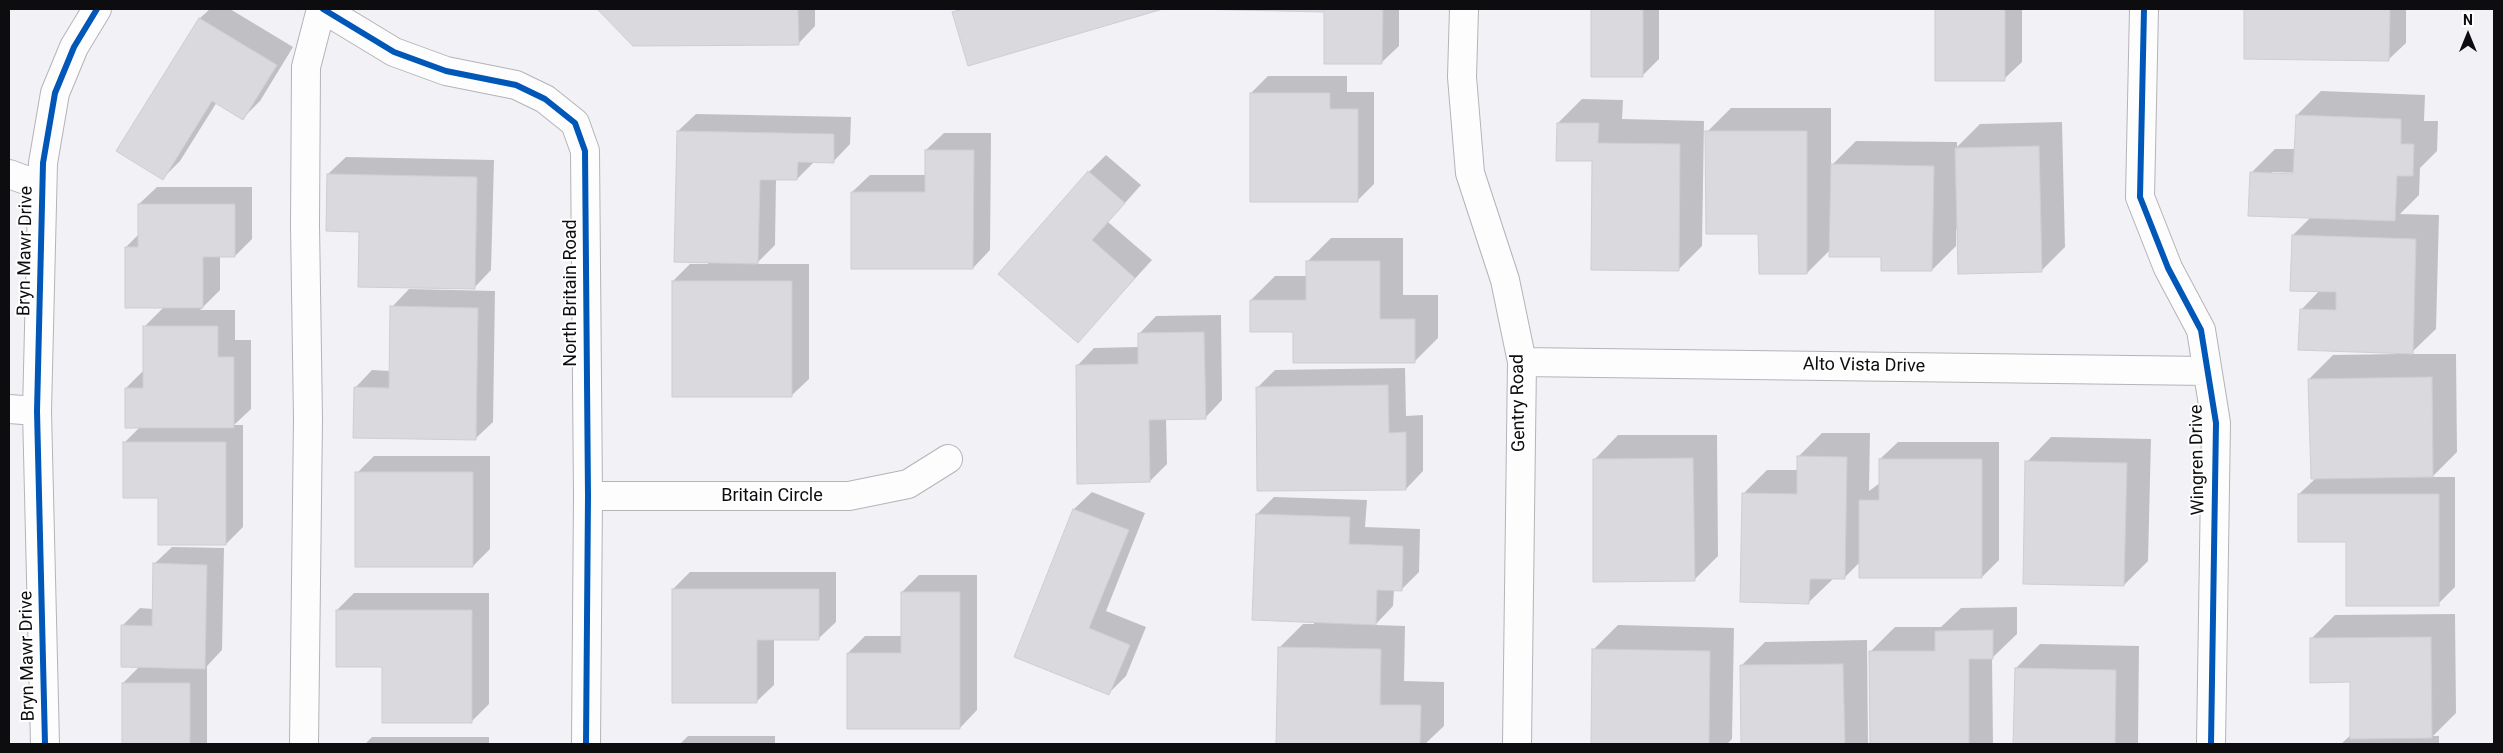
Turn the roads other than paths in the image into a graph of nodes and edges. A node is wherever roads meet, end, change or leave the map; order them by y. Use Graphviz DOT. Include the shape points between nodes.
graph roads {
  1 [pos="97,9"];
  2 [pos="322,9"];
  3 [pos="1464,9"];
  4 [pos="2144,9"];
  5 [pos="9,174"];
  6 [pos="42,186"];
  7 [pos="1522,362"];
  8 [pos="2207,371"];
  9 [pos="9,409"];
  10 [pos="37,411"];
  11 [pos="948,459"];
  12 [pos="588,496"];
  13 [pos="45,744"];
  14 [pos="304,744"];
  15 [pos="586,744"];
  16 [pos="1517,744"];
  17 [pos="2211,744"];
  1 -- 6 [label="street, Bryn Mawr Drive" via="74,47 55,93"];
  2 -- 12 [label="street, North Britain Road" via="394,52 446,70 516,85 545,99 575,123 585,151"];
  2 -- 14 [label="street" via="306,67 308,419"];
  3 -- 7 [label="street, Gentry Road" via="1462,76 1470,173 1505,280"];
  4 -- 8 [label="street, Wingren Drive" via="2140,197 2168,268 2201,330"];
  5 -- 6 [label="street"];
  6 -- 10 [label="street, Bryn Mawr Drive"];
  7 -- 8 [label="street, Alto Vista Drive"];
  7 -- 16 [label="street, Gentry Road"];
  8 -- 17 [label="street, Wingren Drive" via="2216,424"];
  9 -- 10 [label="street"];
  10 -- 13 [label="street, Bryn Mawr Drive"];
  11 -- 12 [label="street, Britain Circle" via="908,484 849,496"];
  12 -- 15 [label="street, North Britain Road"];
}
